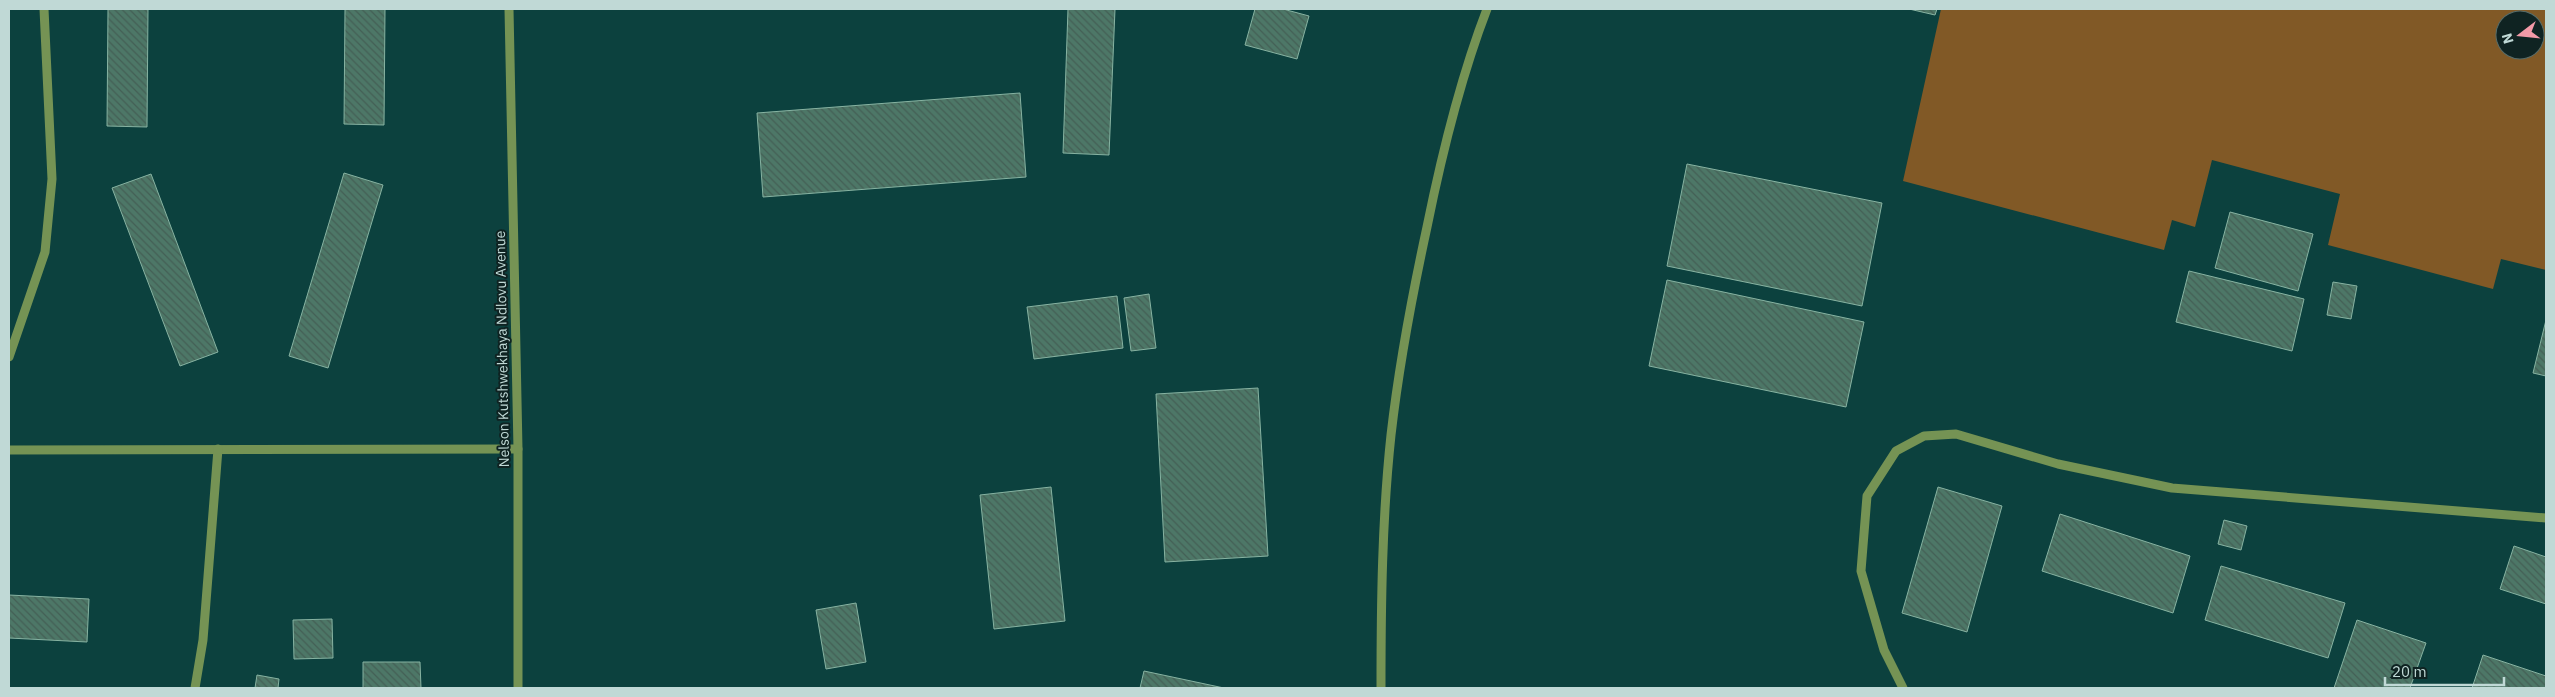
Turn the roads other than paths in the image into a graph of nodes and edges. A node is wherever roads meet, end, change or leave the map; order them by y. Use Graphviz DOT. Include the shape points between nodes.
graph roads {
  1 [pos="44,9"];
  2 [pos="509,9"];
  3 [pos="1487,9"];
  4 [pos="9,356"];
  5 [pos="218,449"];
  6 [pos="518,449"];
  7 [pos="9,450"];
  8 [pos="2546,518"];
  9 [pos="195,688"];
  10 [pos="518,688"];
  11 [pos="1381,688"];
  12 [pos="1903,688"];
  1 -- 4 [label="street" via="52,179 45,252"];
  2 -- 6 [label="street, Nelson Kutshwekhaya Ndlovu Avenue"];
  3 -- 11 [label="street" via="1472,47 1438,170 1406,325 1391,436 1382,562"];
  5 -- 6 [label="street"];
  5 -- 7 [label="street"];
  5 -- 9 [label="street" via="203,640"];
  6 -- 10 [label="street, Nelson Kutshwekhaya Ndlovu Avenue"];
  8 -- 12 [label="street" via="2172,488 2058,464 1956,434 1924,436 1896,451 1867,496 1861,561 1861,571 1884,650"];
}
